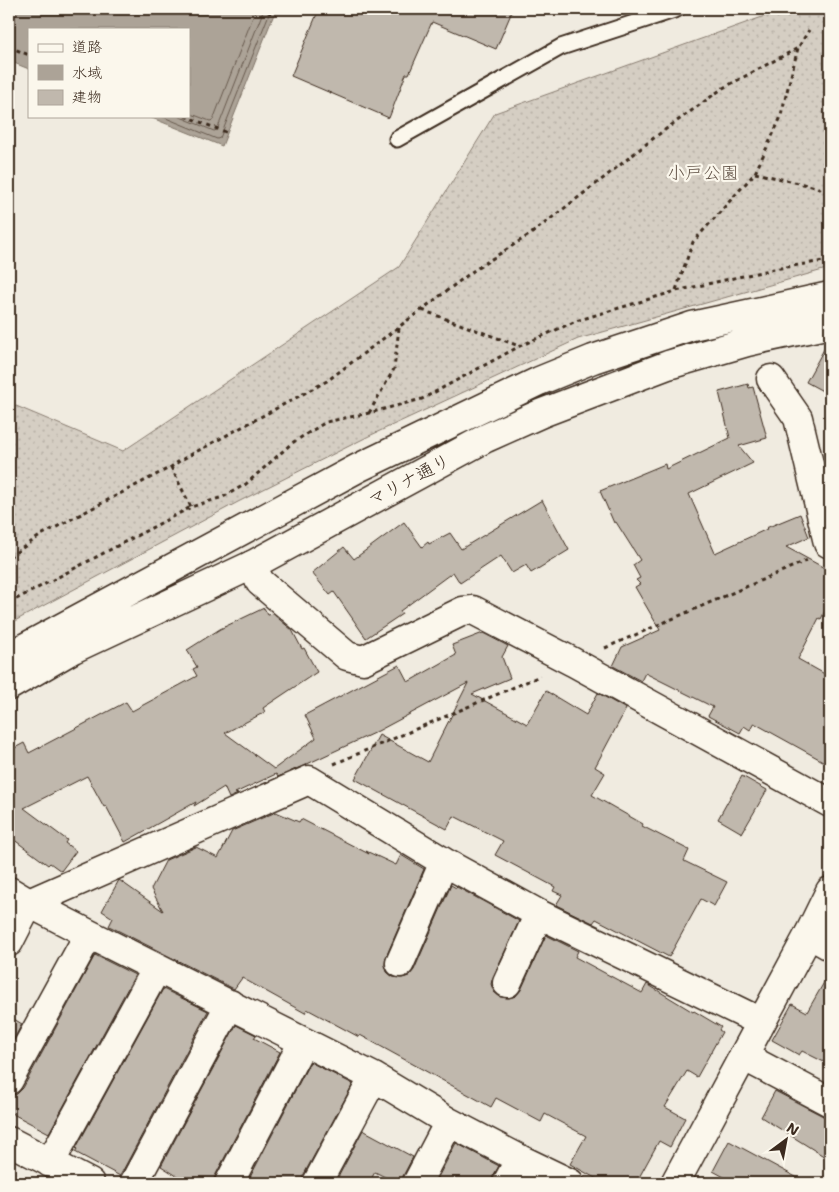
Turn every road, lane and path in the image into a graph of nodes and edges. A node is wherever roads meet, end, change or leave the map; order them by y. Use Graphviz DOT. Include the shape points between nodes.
graph roads {
  1 [pos="260,9"];
  2 [pos="677,9"];
  3 [pos="274,14"];
  4 [pos="809,30"];
  5 [pos="9,48"];
  6 [pos="798,48"];
  7 [pos="28,55"];
  8 [pos="190,118"];
  9 [pos="228,133"];
  10 [pos="398,139"];
  11 [pos="755,173"];
  12 [pos="830,194"];
  13 [pos="830,260"];
  14 [pos="676,291"];
  15 [pos="830,296"];
  16 [pos="421,310"];
  17 [pos="830,324"];
  18 [pos="400,327"];
  19 [pos="520,346"];
  20 [pos="772,379"];
  21 [pos="369,414"];
  22 [pos="171,467"];
  23 [pos="191,507"];
  24 [pos="830,544"];
  25 [pos="9,557"];
  26 [pos="252,565"];
  27 [pos="9,603"];
  28 [pos="9,656"];
  29 [pos="9,686"];
  30 [pos="830,803"];
  31 [pos="444,862"];
  32 [pos="830,891"];
  33 [pos="19,897"];
  34 [pos="539,914"];
  35 [pos="89,934"];
  36 [pos="820,940"];
  37 [pos="9,942"];
  38 [pos="400,963"];
  39 [pos="156,968"];
  40 [pos="508,984"];
  41 [pos="230,1004"];
  42 [pos="761,1022"];
  43 [pos="303,1042"];
  44 [pos="743,1056"];
  45 [pos="374,1077"];
  46 [pos="9,1080"];
  47 [pos="830,1102"];
  48 [pos="449,1122"];
  49 [pos="9,1141"];
  50 [pos="520,1159"];
  51 [pos="50,1163"];
  52 [pos="682,1181"];
  53 [pos="90,1183"];
  54 [pos="134,1183"];
  55 [pos="229,1183"];
  56 [pos="317,1183"];
  57 [pos="417,1183"];
  58 [pos="507,1183"];
  59 [pos="570,1183"];
  1 -- 3 [label="path"];
  2 -- 10 [label="lane" via="561,47"];
  4 -- 6 [label="path"];
  5 -- 7 [label="path"];
  6 -- 11 [label="path" via="780,119"];
  6 -- 16 [label="path" via="723,88 532,233"];
  8 -- 9 [label="path"];
  11 -- 12 [label="path" via="816,187"];
  11 -- 14 [label="path" via="693,242"];
  13 -- 14 [label="path"];
  14 -- 19 [label="path" via="576,322"];
  15 -- 28 [label="street, マリナ通り" via="692,326 539,381 358,468"];
  16 -- 18 [label="path"];
  16 -- 19 [label="path"];
  17 -- 26 [label="street, マリナ通り" via="747,342 668,365 542,414 486,438"];
  18 -- 21 [label="path" via="394,369"];
  18 -- 22 [label="path" via="327,381"];
  19 -- 21 [label="path" via="422,399"];
  20 -- 24 [label="street" via="798,418"];
  21 -- 23 [label="path" via="326,422 292,443 246,484 223,497"];
  22 -- 23 [label="path"];
  22 -- 25 [label="path" via="43,534"];
  23 -- 27 [label="path"];
  26 -- 29 [label="street, マリナ通り" via="73,649"];
  26 -- 30 [label="street" via="260,582 347,656 363,660 463,611 473,610"];
  31 -- 33 [label="street" via="309,780"];
  31 -- 34 [label="street"];
  31 -- 38 [label="street"];
  32 -- 36 [label="street"];
  33 -- 35 [label="street"];
  33 -- 37 [label="street"];
  34 -- 40 [label="street"];
  34 -- 42 [label="street"];
  35 -- 39 [label="street"];
  35 -- 46 [label="street"];
  36 -- 42 [label="street"];
  39 -- 41 [label="street"];
  39 -- 51 [label="street"];
  41 -- 43 [label="street"];
  41 -- 54 [label="street"];
  42 -- 44 [label="street"];
  43 -- 45 [label="street"];
  43 -- 55 [label="street"];
  44 -- 47 [label="street"];
  44 -- 52 [label="street"];
  45 -- 48 [label="street"];
  45 -- 56 [label="street"];
  48 -- 50 [label="street"];
  48 -- 57 [label="street"];
  49 -- 51 [label="street"];
  50 -- 58 [label="street"];
  50 -- 59 [label="street"];
  51 -- 53 [label="street"];
}
